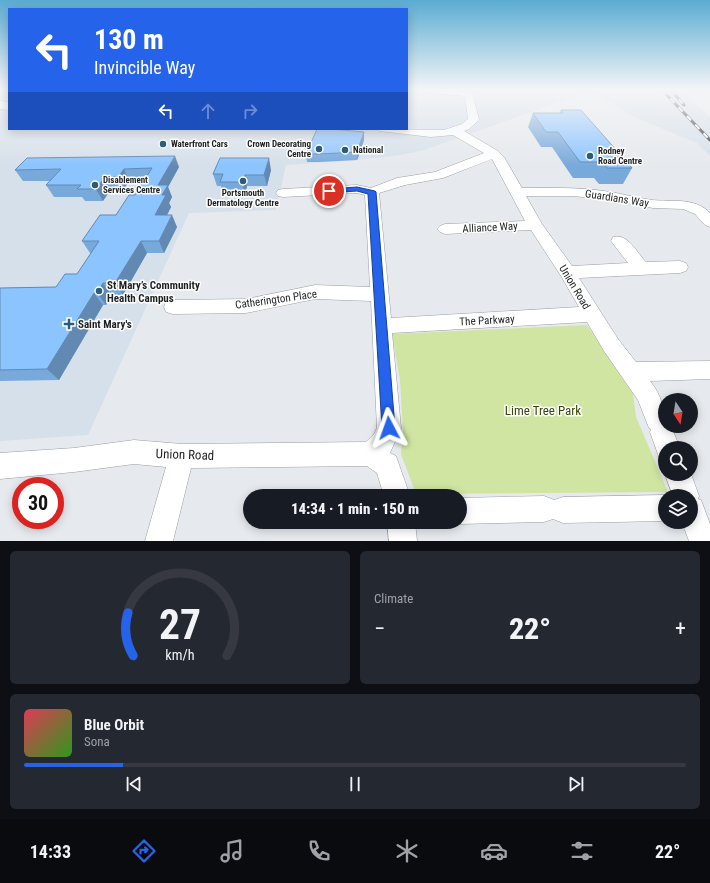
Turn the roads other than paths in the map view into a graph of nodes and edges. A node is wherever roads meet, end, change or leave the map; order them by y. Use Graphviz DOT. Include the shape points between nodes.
graph roads {
  1 [pos="473,115"];
  2 [pos="394,130"];
  3 [pos="457,132"];
  4 [pos="494,154"];
  5 [pos="374,191"];
  6 [pos="517,192"];
  7 [pos="283,193"];
  8 [pos="710,222"];
  9 [pos="535,225"];
  10 [pos="444,229"];
  11 [pos="618,241"];
  12 [pos="680,267"];
  13 [pos="641,268"];
  14 [pos="567,272"];
  15 [pos="379,294"];
  16 [pos="174,307"];
  17 [pos="591,314"];
  18 [pos="383,326"];
  19 [pos="710,370"];
  20 [pos="632,372"];
  21 [pos="658,421"];
  22 [pos="370,454"];
  23 [pos="182,456"];
  24 [pos="0,466"];
  25 [pos="394,489"];
  26 [pos="658,508"];
  27 [pos="467,511"];
  28 [pos="698,528"];
  29 [pos="402,529"];
  30 [pos="159,541"];
  31 [pos="403,541"];
  32 [pos="703,541"];
  1 -- 3 [label="street" via="474,120 470,125"];
  2 -- 3 [label="street" via="443,134"];
  3 -- 4 [label="street, Union Road"];
  4 -- 5 [label="street" via="438,174 402,181"];
  4 -- 6 [label="street, Union Road" via="500,160"];
  5 -- 7 [label="street" via="357,189"];
  5 -- 15 [label="street"];
  6 -- 8 [label="street, Guardians Way" via="572,192 653,204 685,205 700,211"];
  6 -- 9 [label="street, Union Road"];
  9 -- 10 [label="street, Alliance Way"];
  9 -- 14 [label="street, Union Road"];
  11 -- 13 [label="street"];
  12 -- 13 [label="street"];
  13 -- 14 [label="street"];
  14 -- 17 [label="street, Union Road"];
  15 -- 16 [label="street, Catherington Place" via="315,292 246,306"];
  15 -- 18 [label="street"];
  17 -- 18 [label="street, The Parkway"];
  17 -- 20 [label="street, Union Road" via="621,360"];
  18 -- 22 [label="street" via="389,428 383,443"];
  19 -- 20 [label="street"];
  20 -- 21 [label="street, Union Road" via="647,394"];
  22 -- 23 [label="street, Union Road"];
  22 -- 25 [label="street" via="387,465"];
  23 -- 24 [label="street, Union Road" via="134,452"];
  23 -- 30 [label="street"];
  26 -- 27 [label="street"];
  28 -- 32 [label="street"];
  29 -- 31 [label="street"];
}
